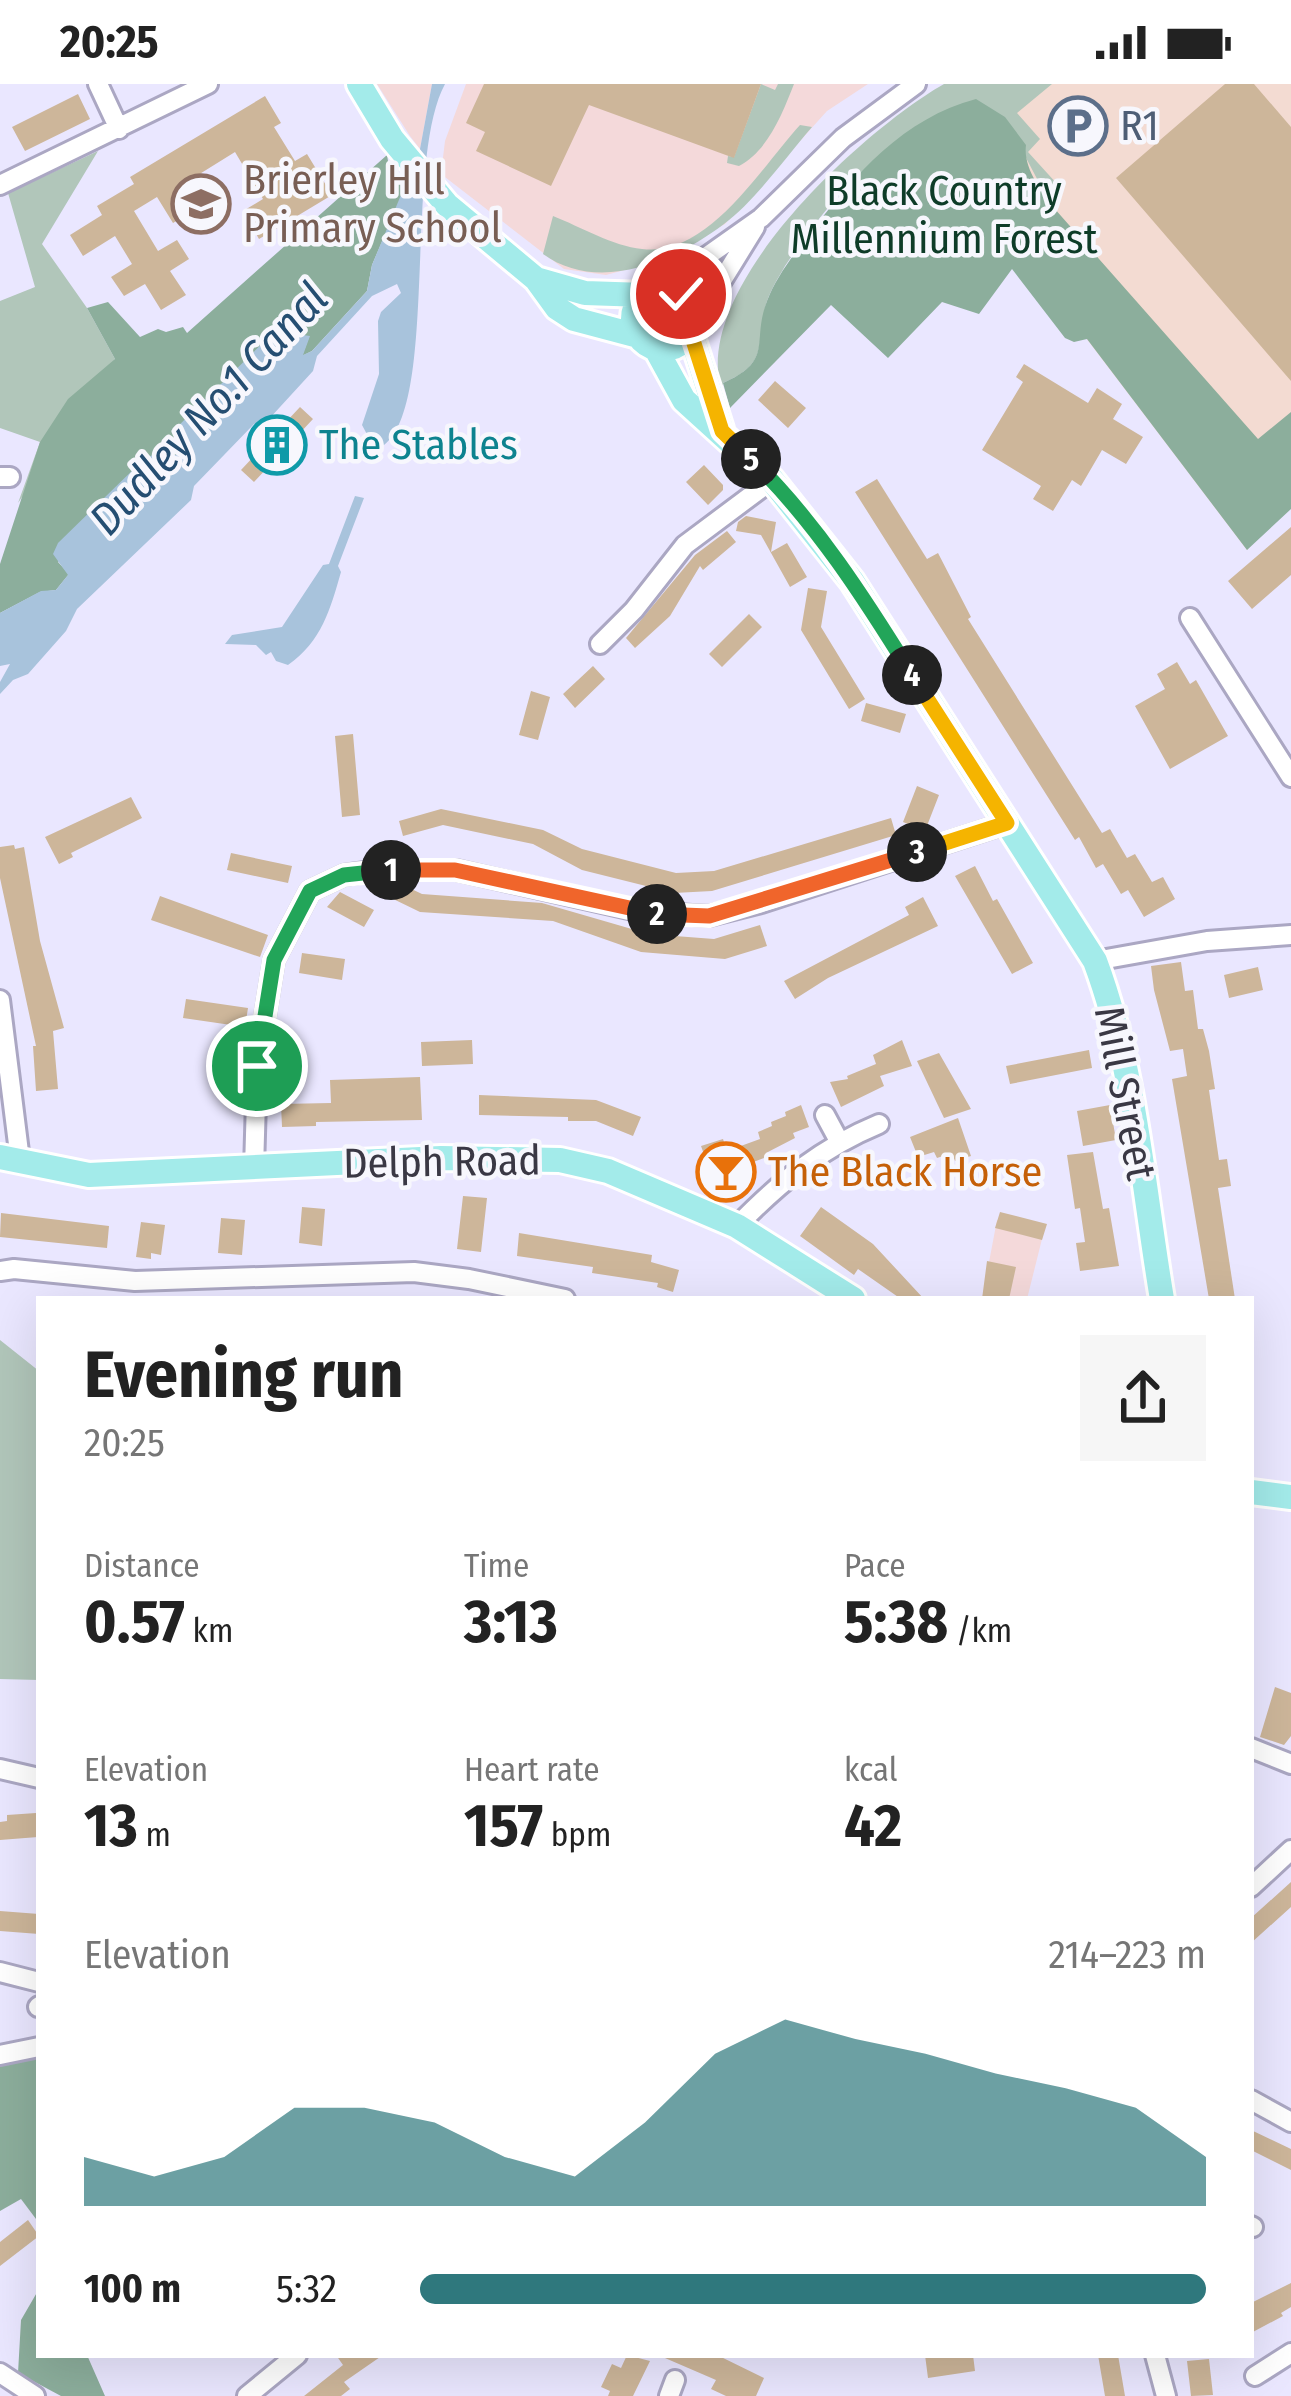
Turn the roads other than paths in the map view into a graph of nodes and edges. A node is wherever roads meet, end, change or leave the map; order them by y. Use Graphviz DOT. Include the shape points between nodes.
graph roads {
  1 [pos="98,84"];
  2 [pos="208,84"];
  3 [pos="359,84"];
  4 [pos="916,84"];
  5 [pos="118,129"];
  6 [pos="0,185"];
  7 [pos="761,218"];
  8 [pos="536,279"];
  9 [pos="653,291"];
  10 [pos="693,330"];
  11 [pos="647,342"];
  12 [pos="722,431"];
  13 [pos="772,480"];
  14 [pos="1190,618"];
  15 [pos="599,644"];
  16 [pos="1291,777"];
  17 [pos="1007,823"];
  18 [pos="1291,935"];
  19 [pos="1095,961"];
  20 [pos="0,1000"];
  21 [pos="825,1115"];
  22 [pos="879,1124"];
  23 [pos="839,1141"];
  24 [pos="10,1159"];
  25 [pos="254,1169"];
  26 [pos="737,1226"];
  27 [pos="0,1270"];
  28 [pos="281,1278"];
  29 [pos="280,1296"];
  30 [pos="551,1296"];
  31 [pos="848,1296"];
  32 [pos="1162,1296"];
  33 [pos="1254,1492"];
  34 [pos="1291,1497"];
  35 [pos="1254,1749"];
  36 [pos="1291,1764"];
  37 [pos="0,1769"];
  38 [pos="36,1777"];
  39 [pos="1291,1850"];
  40 [pos="1254,1884"];
  41 [pos="0,1972"];
  42 [pos="36,1981"];
  43 [pos="36,2048"];
  44 [pos="0,2055"];
  45 [pos="1254,2102"];
  46 [pos="1291,2122"];
  47 [pos="1291,2353"];
  48 [pos="293,2358"];
  49 [pos="1156,2358"];
  50 [pos="0,2373"];
  51 [pos="1255,2376"];
  52 [pos="35,2396"];
  53 [pos="247,2396"];
  54 [pos="1166,2396"];
  1 -- 5 [label="street"];
  2 -- 5 [label="street"];
  3 -- 8 [label="main road" via="446,205"];
  4 -- 7 [label="street" via="843,138"];
  5 -- 6 [label="street"];
  7 -- 9 [label="street"];
  7 -- 10 [label="street"];
  8 -- 9 [label="main road" via="585,292"];
  8 -- 11 [label="main road" via="574,319"];
  9 -- 10 [label="main road" via="681,294"];
  9 -- 11 [label="main road" via="635,305 632,322"];
  10 -- 11 [label="main road" via="671,349"];
  10 -- 12 [label="main road, Mill Street"];
  11 -- 12 [label="main road, Mill Street" via="684,400"];
  12 -- 13 [label="main road, Mill Street"];
  13 -- 15 [label="street" via="685,545"];
  13 -- 17 [label="main road, Mill Street" via="852,580"];
  14 -- 16 [label="street"];
  17 -- 19 [label="main road, Mill Street"];
  17 -- 25 [label="street" via="709,916 642,912 455,870 344,875 310,891 274,960 257,1066"];
  18 -- 19 [label="street"];
  19 -- 32 [label="main road, Mill Street" via="1123,1055"];
  20 -- 24 [label="street"];
  21 -- 23 [label="street"];
  22 -- 23 [label="street"];
  23 -- 26 [label="street" via="778,1184"];
  24 -- 25 [label="main road, Delph Road" via="88,1175"];
  25 -- 26 [label="main road, Delph Road" via="560,1160 608,1171"];
  26 -- 31 [label="main road, Delph Road"];
  27 -- 28 [label="street" via="136,1281"];
  28 -- 29 [label="street"];
  28 -- 30 [label="street" via="414,1272"];
  33 -- 34 [label="main road"];
  35 -- 36 [label="street"];
  37 -- 38 [label="street"];
  39 -- 40 [label="street"];
  41 -- 42 [label="street"];
  43 -- 44 [label="street"];
  45 -- 46 [label="street"];
  47 -- 51 [label="street" via="1279,2372"];
  48 -- 53 [label="street"];
  49 -- 54 [label="street"];
  50 -- 52 [label="street"];
}
